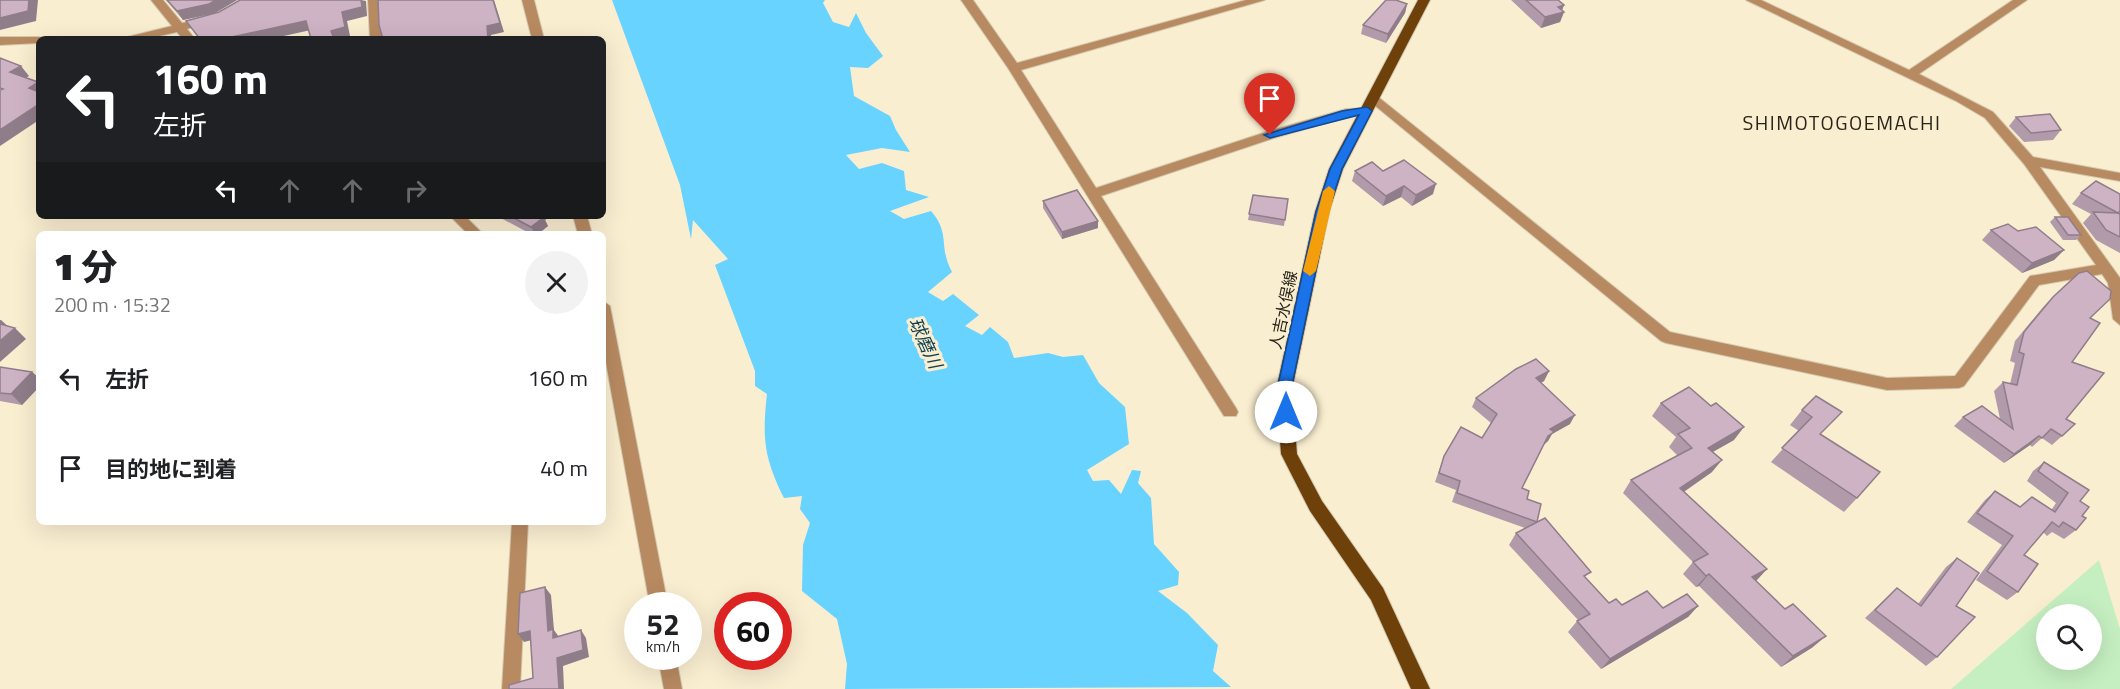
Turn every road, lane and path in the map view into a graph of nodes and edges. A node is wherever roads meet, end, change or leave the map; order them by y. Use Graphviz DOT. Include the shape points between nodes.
graph roads {
  1 [pos="157,0"];
  2 [pos="374,0"];
  3 [pos="528,0"];
  4 [pos="968,0"];
  5 [pos="1259,0"];
  6 [pos="1424,0"];
  7 [pos="1752,0"];
  8 [pos="2020,0"];
  9 [pos="220,17"];
  10 [pos="181,27"];
  11 [pos="144,36"];
  12 [pos="187,36"];
  13 [pos="376,36"];
  14 [pos="537,36"];
  15 [pos="36,40"];
  16 [pos="0,41"];
  17 [pos="1014,68"];
  18 [pos="1911,74"];
  19 [pos="1370,105"];
  20 [pos="2029,161"];
  21 [pos="2120,177"];
  22 [pos="1093,194"];
  23 [pos="460,219"];
  24 [pos="473,231"];
  25 [pos="2104,269"];
  26 [pos="2120,319"];
  27 [pos="606,322"];
  28 [pos="1230,412"];
  29 [pos="520,525"];
  30 [pos="656,592"];
  31 [pos="669,670"];
  32 [pos="511,689"];
  33 [pos="673,689"];
  34 [pos="1421,689"];
  1 -- 10 [label="street"];
  2 -- 13 [label="street"];
  3 -- 14 [label="street"];
  4 -- 17 [label="street"];
  5 -- 17 [label="street"];
  6 -- 19 [label="main road, 人吉水俣線"];
  7 -- 18 [label="street"];
  8 -- 18 [label="street"];
  9 -- 10 [label="street"];
  10 -- 11 [label="street"];
  10 -- 12 [label="street"];
  15 -- 16 [label="street"];
  17 -- 22 [label="street"];
  18 -- 20 [label="street" via="1980,107"];
  19 -- 22 [label="street"];
  19 -- 25 [label="street" via="1666,337 1887,384 1959,382 2035,280"];
  19 -- 34 [label="main road, 人吉水俣線" via="1336,169 1322,212 1284,390 1289,454 1316,506 1377,594"];
  20 -- 21 [label="street"];
  20 -- 25 [label="street"];
  22 -- 28 [label="street"];
  23 -- 24 [label="street"];
  25 -- 26 [label="street" via="2115,282"];
  27 -- 30 [label="street"];
  29 -- 32 [label="street"];
  31 -- 33 [label="street"];
}
